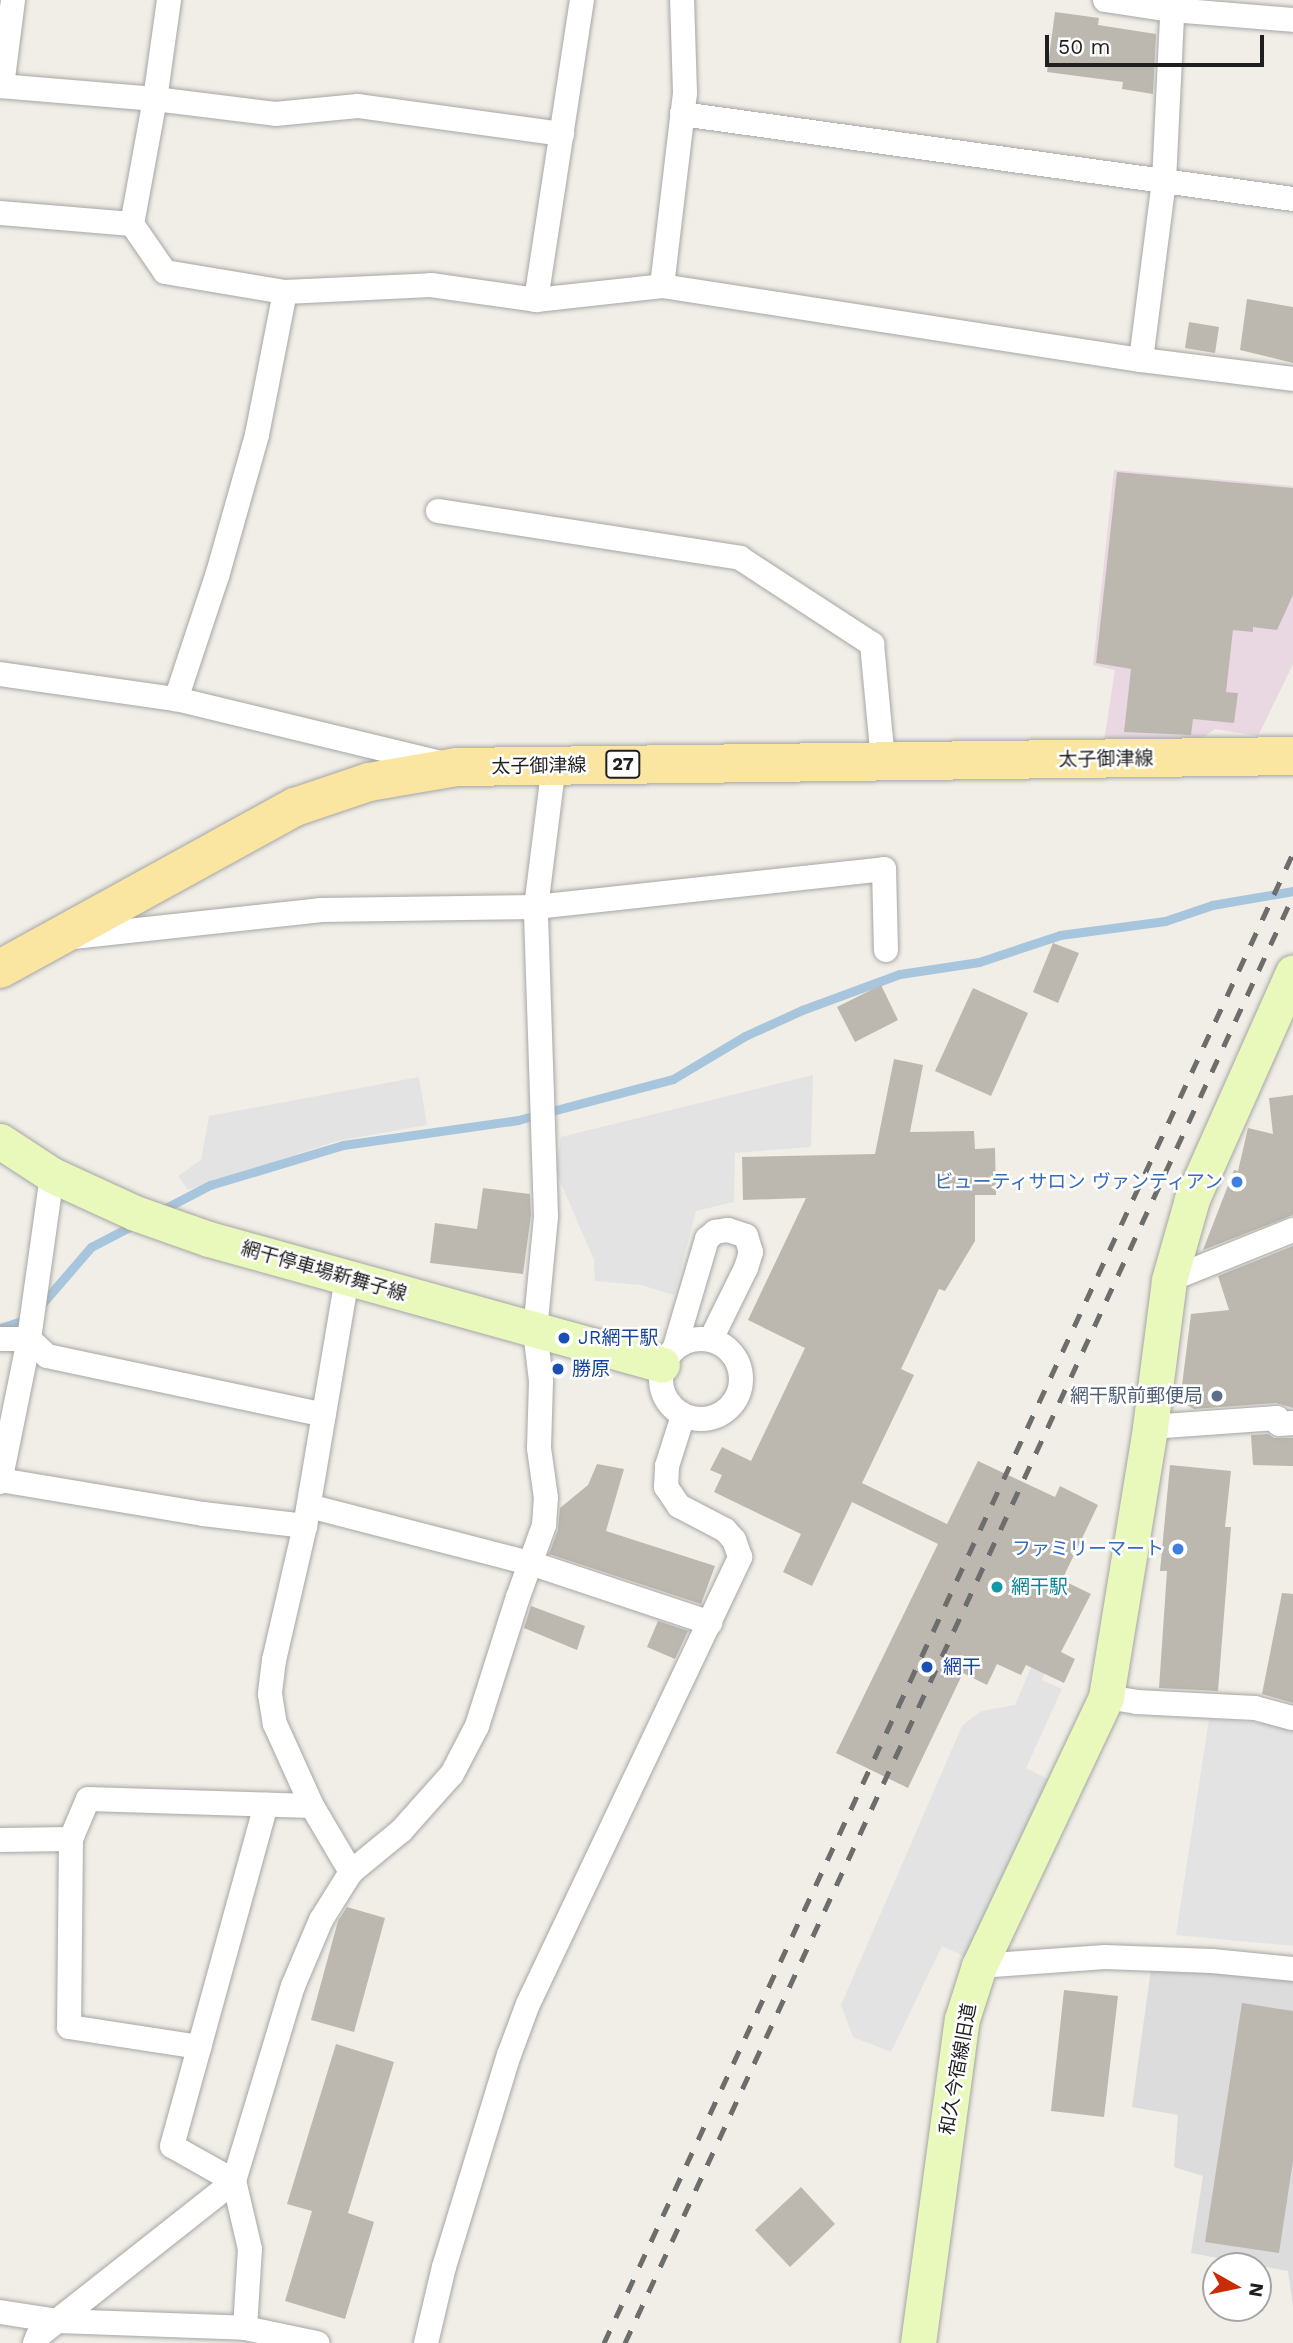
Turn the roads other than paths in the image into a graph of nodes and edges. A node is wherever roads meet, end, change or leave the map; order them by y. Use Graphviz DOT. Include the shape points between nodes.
graph roads {
  1 [pos="13,0"];
  2 [pos="169,0"];
  3 [pos="582,0"];
  4 [pos="682,0"];
  5 [pos="1105,0"];
  6 [pos="1173,5"];
  7 [pos="1293,20"];
  8 [pos="1,86"];
  9 [pos="155,99"];
  10 [pos="682,114"];
  11 [pos="562,134"];
  12 [pos="1164,181"];
  13 [pos="1293,200"];
  14 [pos="0,213"];
  15 [pos="132,224"];
  16 [pos="662,286"];
  17 [pos="285,292"];
  18 [pos="536,300"];
  19 [pos="1141,360"];
  20 [pos="1293,379"];
  21 [pos="439,511"];
  22 [pos="0,674"];
  23 [pos="176,699"];
  24 [pos="1293,757"];
  25 [pos="883,761"];
  26 [pos="554,765"];
  27 [pos="457,767"];
  28 [pos="536,907"];
  29 [pos="51,940"];
  30 [pos="886,950"];
  31 [pos="0,969"];
  32 [pos="1293,972"];
  33 [pos="0,1141"];
  34 [pos="52,1175"];
  35 [pos="1293,1230"];
  36 [pos="347,1278"];
  37 [pos="1169,1280"];
  38 [pos="535,1331"];
  39 [pos="29,1333"];
  40 [pos="0,1339"];
  41 [pos="712,1339"];
  42 [pos="669,1356"];
  43 [pos="324,1415"];
  44 [pos="683,1416"];
  45 [pos="1293,1423"];
  46 [pos="1150,1427"];
  47 [pos="0,1481"];
  48 [pos="307,1516"];
  49 [pos="530,1563"];
  50 [pos="710,1623"];
  51 [pos="1106,1697"];
  52 [pos="1293,1718"];
  53 [pos="266,1805"];
  54 [pos="312,1806"];
  55 [pos="71,1839"];
  56 [pos="0,1840"];
  57 [pos="351,1872"];
  58 [pos="979,1966"];
  59 [pos="1293,1969"];
  60 [pos="199,2047"];
  61 [pos="234,2181"];
  62 [pos="0,2312"];
  63 [pos="58,2321"];
  64 [pos="245,2328"];
  65 [pos="35,2343"];
  66 [pos="317,2343"];
  67 [pos="426,2343"];
  68 [pos="918,2343"];
  1 -- 8 [label="street"];
  2 -- 9 [label="street"];
  3 -- 11 [label="street"];
  4 -- 10 [label="street"];
  5 -- 6 [label="street"];
  6 -- 7 [label="street"];
  6 -- 12 [label="street"];
  8 -- 9 [label="street"];
  9 -- 11 [label="street" via="275,114 358,106"];
  9 -- 15 [label="street"];
  10 -- 12 [label="street"];
  10 -- 16 [label="street"];
  11 -- 18 [label="street"];
  12 -- 13 [label="street"];
  12 -- 19 [label="street"];
  14 -- 15 [label="street"];
  15 -- 17 [label="street" via="165,272"];
  16 -- 18 [label="street"];
  16 -- 19 [label="street"];
  17 -- 18 [label="street" via="431,285"];
  17 -- 23 [label="street" via="257,435 218,576"];
  19 -- 20 [label="street"];
  21 -- 25 [label="street" via="740,558 872,644"];
  22 -- 23 [label="street"];
  23 -- 27 [label="street"];
  24 -- 25 [label="main road, 太子御津線 / 27"];
  25 -- 26 [label="main road, 太子御津線 / 27"];
  26 -- 27 [label="main road, 太子御津線 / 27"];
  26 -- 28 [label="street"];
  27 -- 29 [label="main road, 太子御津線 / 27" via="369,782 295,807"];
  28 -- 29 [label="street" via="320,911"];
  28 -- 30 [label="street" via="884,869"];
  28 -- 38 [label="street" via="546,1216"];
  29 -- 31 [label="main road, 太子御津線 / 27"];
  32 -- 37 [label="street, 和久今宿線旧道" via="1192,1199"];
  33 -- 34 [label="street, 網干停車場新舞子線"];
  34 -- 36 [label="street, 網干停車場新舞子線" via="135,1213 209,1239"];
  34 -- 39 [label="street"];
  35 -- 37 [label="street"];
  36 -- 38 [label="street, 網干停車場新舞子線"];
  36 -- 43 [label="street"];
  37 -- 46 [label="street, 和久今宿線旧道"];
  38 -- 42 [label="street, 網干停車場新舞子線"];
  38 -- 49 [label="street" via="541,1381 539,1448 547,1498 544,1525"];
  39 -- 40 [label="street"];
  39 -- 43 [label="street" via="47,1356"];
  39 -- 47 [label="street"];
  41 -- 42 [label="street" via="699,1338"];
  41 -- 42 [label="street" via="751,1252 746,1236 728,1230 715,1232 707,1240"];
  41 -- 44 [label="street" via="724,1345 740,1366 739,1393 732,1405 710,1419"];
  42 -- 44 [label="street" via="661,1389"];
  43 -- 48 [label="street"];
  44 -- 50 [label="street" via="667,1466 666,1487 679,1506 724,1530 734,1540 740,1557"];
  45 -- 46 [label="street" via="1279,1424 1278,1418"];
  46 -- 51 [label="street, 和久今宿線旧道"];
  47 -- 48 [label="street" via="203,1514"];
  48 -- 49 [label="street"];
  48 -- 54 [label="street" via="270,1694 275,1724"];
  49 -- 50 [label="street"];
  49 -- 57 [label="street" via="477,1726 452,1774 401,1830"];
  50 -- 67 [label="street" via="528,2004 444,2267"];
  51 -- 52 [label="street" via="1255,1707"];
  51 -- 58 [label="street, 和久今宿線旧道"];
  53 -- 54 [label="street"];
  53 -- 55 [label="street" via="88,1799"];
  53 -- 60 [label="street"];
  54 -- 57 [label="street"];
  55 -- 56 [label="street"];
  55 -- 60 [label="street" via="69,2027"];
  57 -- 61 [label="street" via="321,1920 293,1986"];
  58 -- 59 [label="street" via="1105,1957"];
  58 -- 68 [label="street, 和久今宿線旧道" via="962,2019"];
  60 -- 61 [label="street" via="172,2146"];
  61 -- 63 [label="street"];
  61 -- 64 [label="street" via="250,2249"];
  62 -- 63 [label="street"];
  63 -- 64 [label="street"];
  63 -- 65 [label="street"];
  64 -- 66 [label="street"];
}
